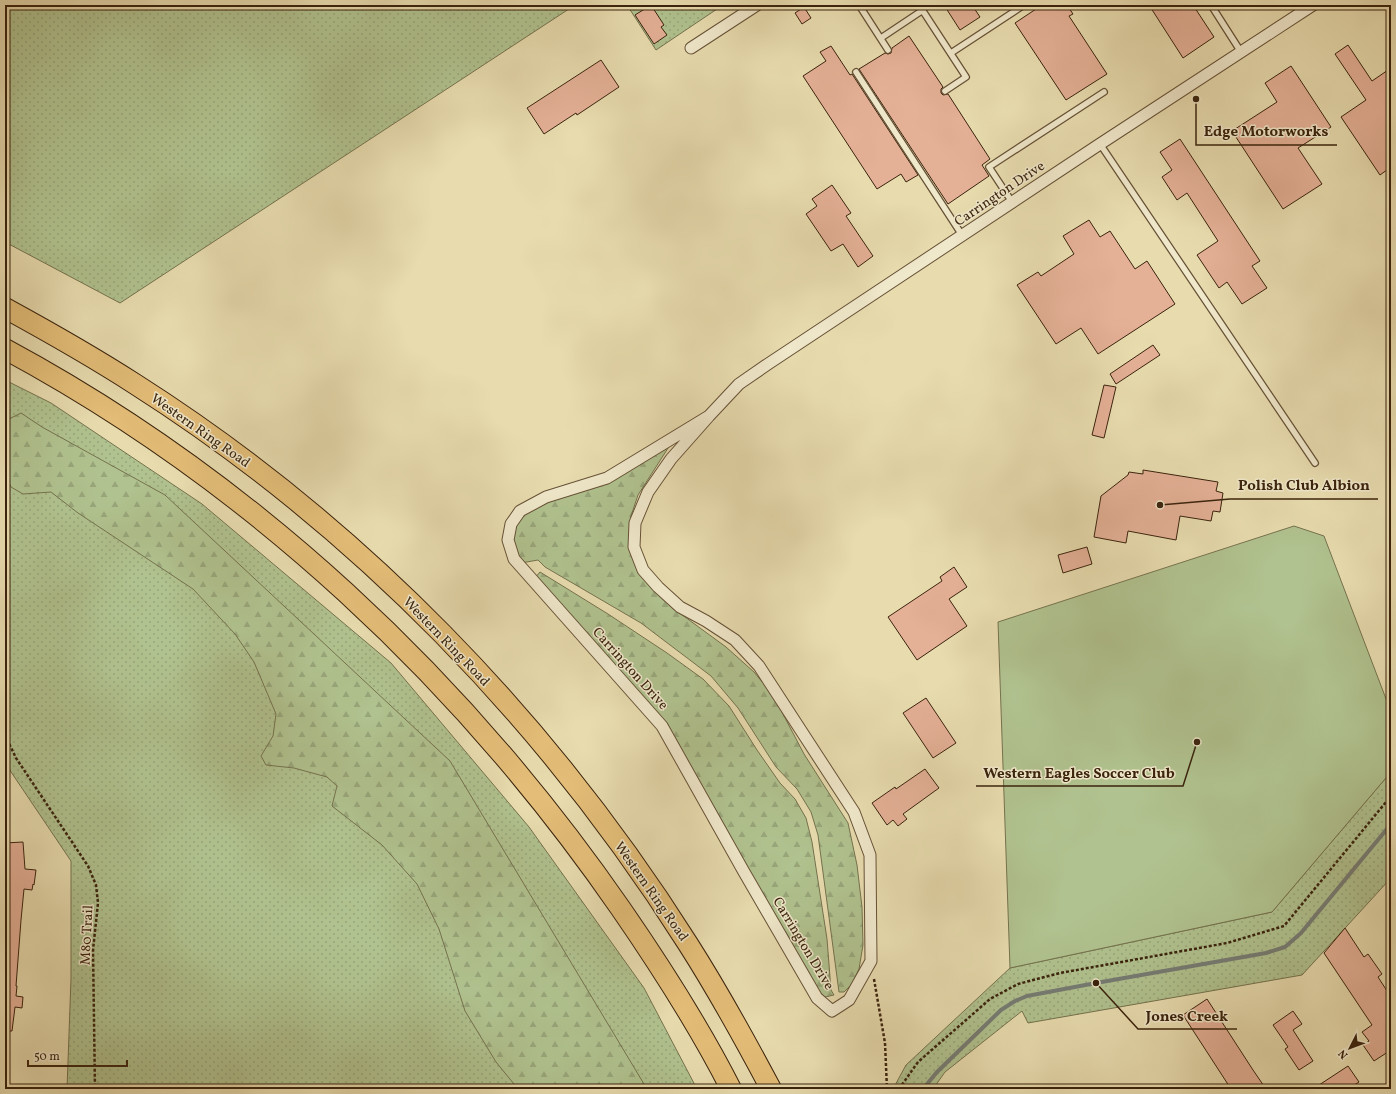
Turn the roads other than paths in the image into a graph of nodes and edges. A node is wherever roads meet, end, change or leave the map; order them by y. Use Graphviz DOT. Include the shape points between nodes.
graph roads {
  1 [pos="757,5"];
  2 [pos="859,5"];
  3 [pos="919,5"];
  4 [pos="1024,5"];
  5 [pos="1211,5"];
  6 [pos="1313,5"];
  7 [pos="923,10"];
  8 [pos="881,38"];
  9 [pos="691,48"];
  10 [pos="888,50"];
  11 [pos="1241,52"];
  12 [pos="951,53"];
  13 [pos="856,72"];
  14 [pos="945,91"];
  15 [pos="1104,92"];
  16 [pos="1100,144"];
  17 [pos="1012,202"];
  18 [pos="962,235"];
  19 [pos="5,308"];
  20 [pos="5,349"];
  21 [pos="709,416"];
  22 [pos="1315,463"];
  23 [pos="731,1089"];
  24 [pos="771,1089"];
  1 -- 9 [label="street"];
  2 -- 8 [label="lane"];
  3 -- 7 [label="lane"];
  4 -- 12 [label="lane"];
  5 -- 11 [label="lane"];
  6 -- 11 [label="street, Carrington Drive"];
  7 -- 8 [label="lane"];
  7 -- 12 [label="lane"];
  8 -- 10 [label="lane"];
  11 -- 16 [label="street, Carrington Drive"];
  12 -- 14 [label="lane" via="966,77"];
  13 -- 18 [label="lane"];
  15 -- 17 [label="lane" via="989,167"];
  16 -- 17 [label="street, Carrington Drive"];
  16 -- 22 [label="lane"];
  17 -- 18 [label="street, Carrington Drive"];
  18 -- 21 [label="street, Carrington Drive" via="739,384"];
  19 -- 24 [label="highway, Western Ring Road" via="137,385 234,452 325,525 420,611 530,730 619,843 688,944"];
  20 -- 23 [label="highway" via="133,426 221,488 309,559 422,667 507,760 600,878 683,1004"];
  21 -- 21 [label="street, Carrington Drive" via="671,459 648,492 635,523 634,547 643,570 658,588 680,607 734,640 759,666 854,812 870,855 871,961 849,1000 832,1011 817,998 662,726 514,559 508,540 511,524 520,511 546,497 607,478"];
}
